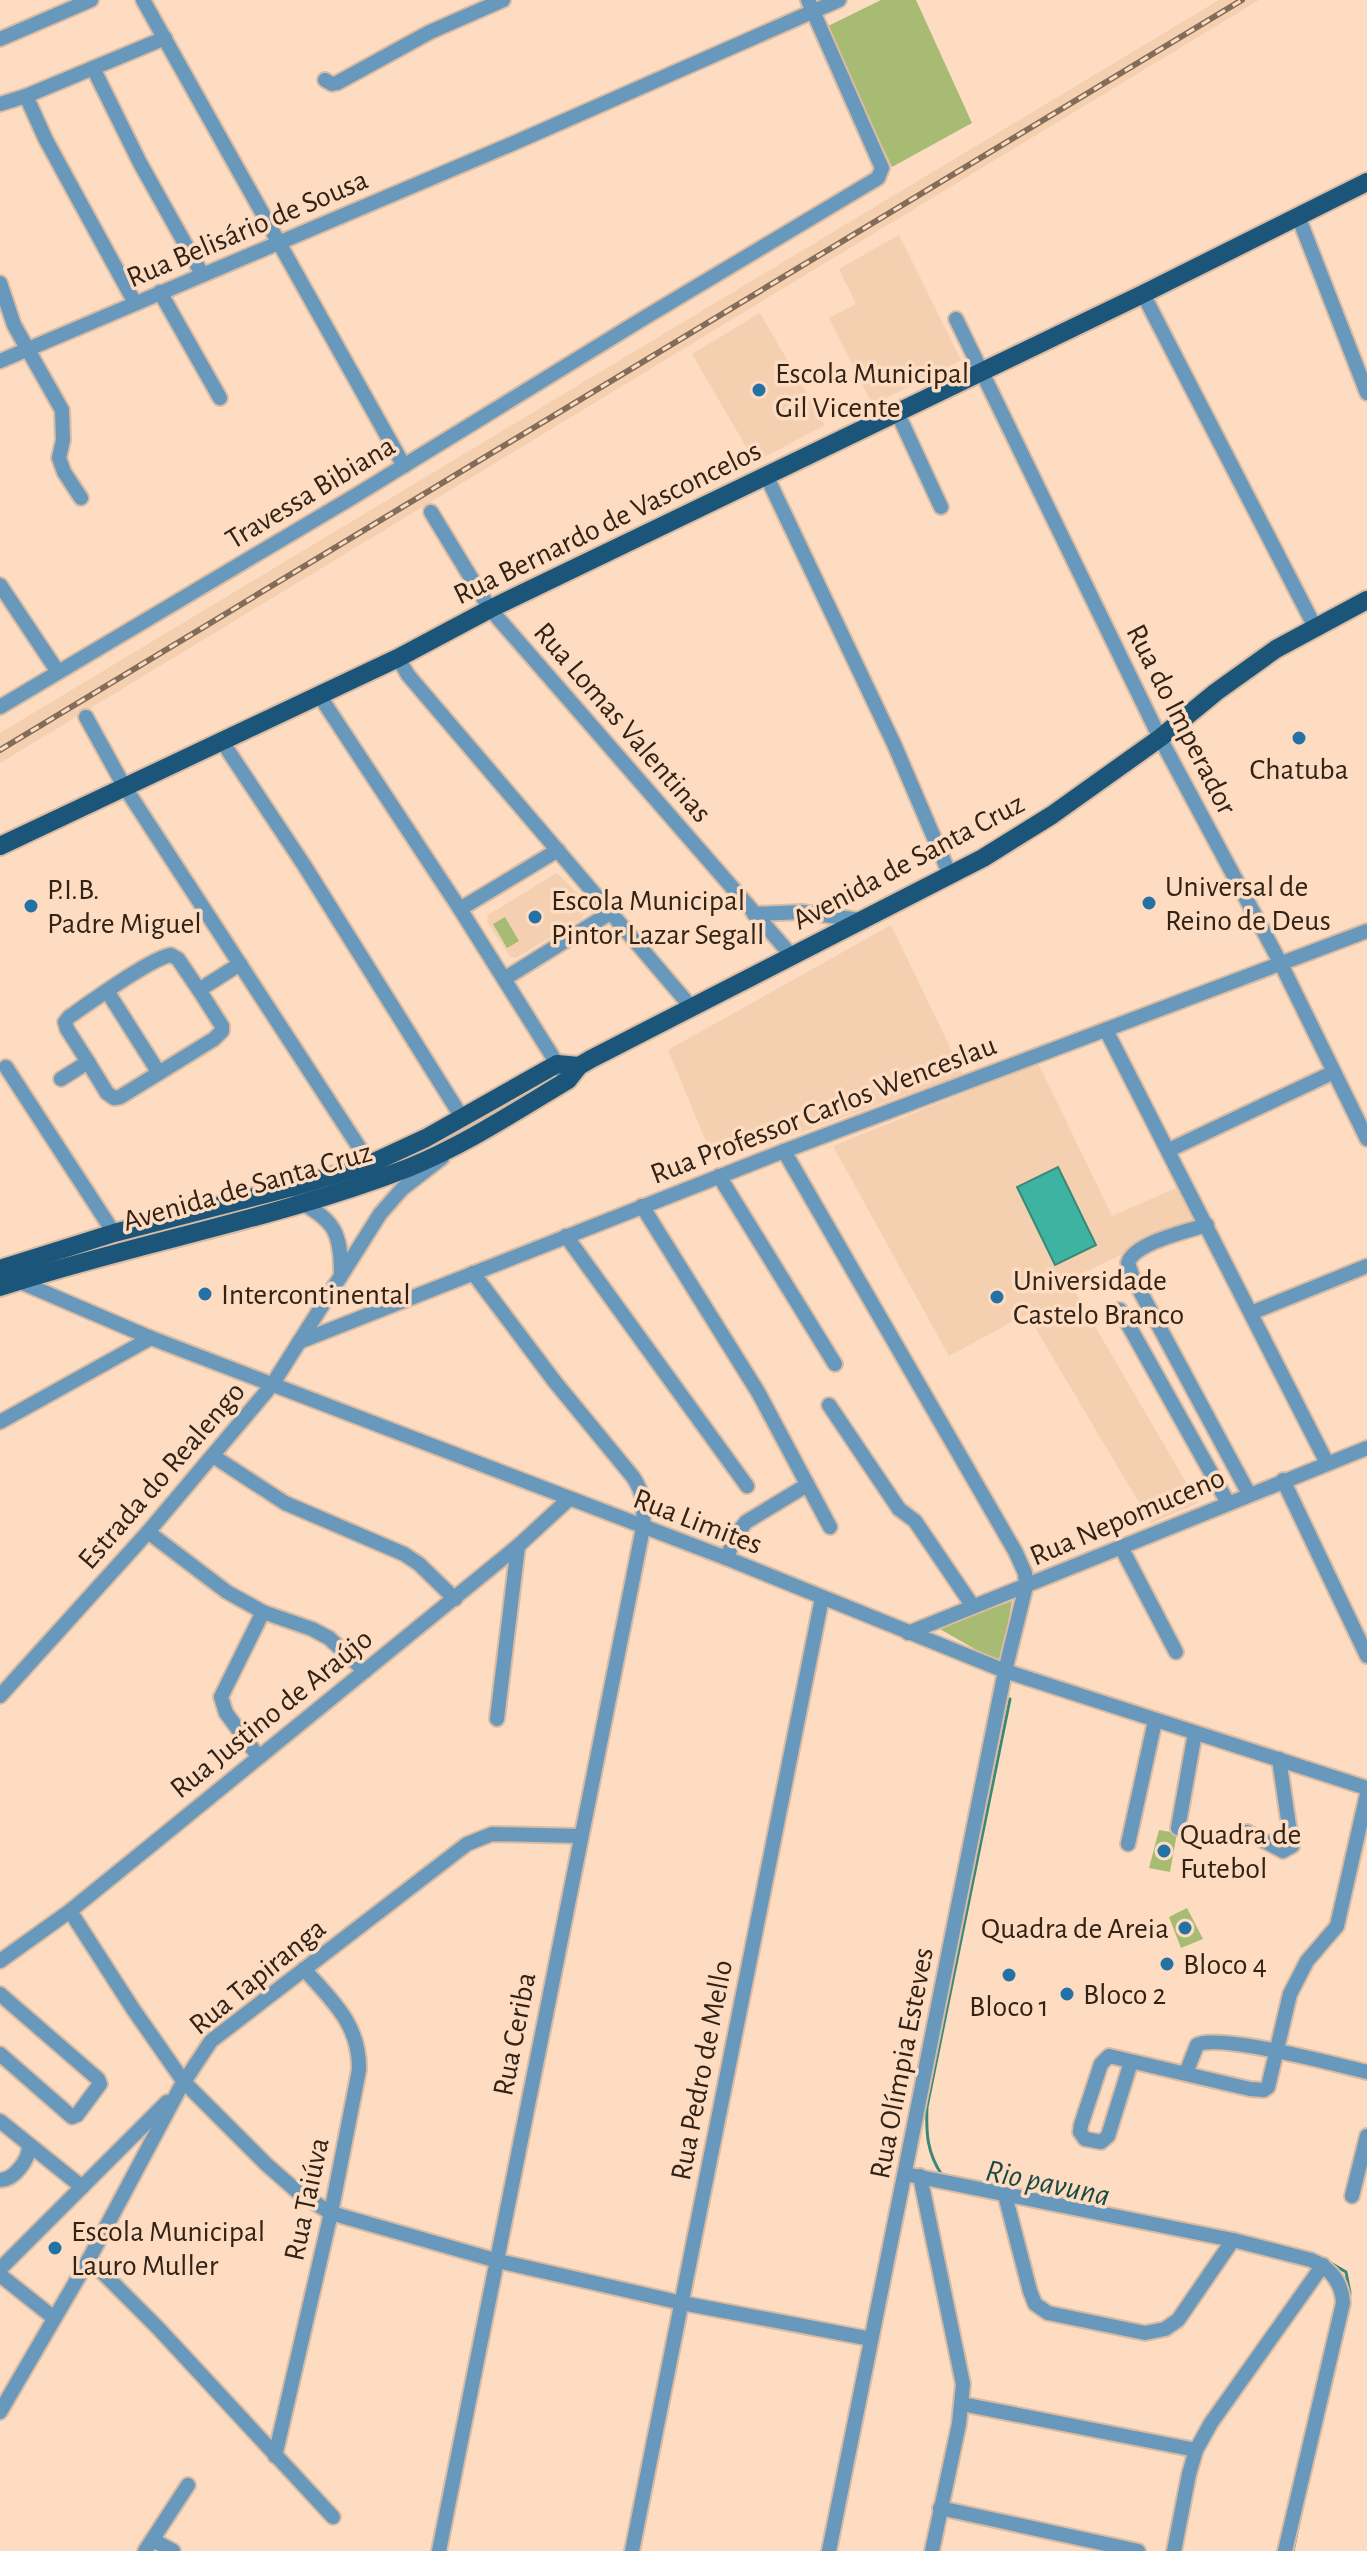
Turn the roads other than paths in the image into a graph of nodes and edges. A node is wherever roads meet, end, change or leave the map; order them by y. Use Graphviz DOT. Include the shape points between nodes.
graph roads {
  1 [pos="91,0"];
  2 [pos="143,0"];
  3 [pos="503,0"];
  4 [pos="839,0"];
  5 [pos="811,6"];
  6 [pos="165,38"];
  7 [pos="0,39"];
  8 [pos="93,68"];
  9 [pos="325,80"];
  10 [pos="26,96"];
  11 [pos="0,104"];
  12 [pos="1367,182"];
  13 [pos="1298,216"];
  14 [pos="280,242"];
  15 [pos="202,274"];
  16 [pos="0,283"];
  17 [pos="160,292"];
  18 [pos="1143,294"];
  19 [pos="135,303"];
  20 [pos="956,319"];
  21 [pos="29,349"];
  22 [pos="0,361"];
  23 [pos="982,372"];
  24 [pos="1367,393"];
  25 [pos="220,398"];
  26 [pos="897,412"];
  27 [pos="404,466"];
  28 [pos="762,478"];
  29 [pos="81,498"];
  30 [pos="941,507"];
  31 [pos="431,512"];
  32 [pos="0,585"];
  33 [pos="1367,600"];
  34 [pos="490,609"];
  35 [pos="1315,627"];
  36 [pos="398,658"];
  37 [pos="58,672"];
  38 [pos="319,695"];
  39 [pos="0,707"];
  40 [pos="86,717"];
  41 [pos="1160,738"];
  42 [pos="221,740"];
  43 [pos="124,786"];
  44 [pos="0,846"];
  45 [pos="558,850"];
  46 [pos="950,875"];
  47 [pos="460,909"];
  48 [pos="610,913"];
  49 [pos="754,914"];
  50 [pos="860,920"];
  51 [pos="1367,931"];
  52 [pos="791,955"];
  53 [pos="240,964"];
  54 [pos="1281,964"];
  55 [pos="504,979"];
  56 [pos="199,990"];
  57 [pos="107,991"];
  58 [pos="692,1008"];
  59 [pos="1106,1030"];
  60 [pos="88,1062"];
  61 [pos="557,1064"];
  62 [pos="6,1067"];
  63 [pos="1334,1072"];
  64 [pos="159,1073"];
  65 [pos="574,1073"];
  66 [pos="61,1079"];
  67 [pos="461,1116"];
  68 [pos="1367,1139"];
  69 [pos="456,1147"];
  70 [pos="1169,1150"];
  71 [pos="784,1151"];
  72 [pos="370,1164"];
  73 [pos="719,1176"];
  74 [pos="275,1191"];
  75 [pos="303,1204"];
  76 [pos="642,1206"];
  77 [pos="1207,1225"];
  78 [pos="114,1233"];
  79 [pos="566,1236"];
  80 [pos="1367,1266"];
  81 [pos="1,1267"];
  82 [pos="341,1273"];
  83 [pos="473,1273"];
  84 [pos="9,1284"];
  85 [pos="324,1301"];
  86 [pos="1120,1310"];
  87 [pos="1251,1313"];
  88 [pos="347,1322"];
  89 [pos="151,1338"];
  90 [pos="299,1342"];
  91 [pos="835,1364"];
  92 [pos="272,1385"];
  93 [pos="829,1405"];
  94 [pos="0,1422"];
  95 [pos="1367,1448"];
  96 [pos="213,1456"];
  97 [pos="1327,1463"];
  98 [pos="1283,1480"];
  99 [pos="807,1485"];
  100 [pos="747,1486"];
  101 [pos="1249,1494"];
  102 [pos="569,1499"];
  103 [pos="1224,1504"];
  104 [pos="830,1527"];
  105 [pos="643,1528"];
  106 [pos="148,1532"];
  107 [pos="518,1546"];
  108 [pos="1121,1547"];
  109 [pos="726,1558"];
  110 [pos="1026,1586"];
  111 [pos="822,1598"];
  112 [pos="455,1599"];
  113 [pos="972,1605"];
  114 [pos="263,1612"];
  115 [pos="908,1633"];
  116 [pos="1176,1652"];
  117 [pos="1367,1656"];
  118 [pos="365,1671"];
  119 [pos="1005,1671"];
  120 [pos="0,1696"];
  121 [pos="497,1719"];
  122 [pos="1155,1721"];
  123 [pos="1195,1733"];
  124 [pos="258,1756"];
  125 [pos="1279,1759"];
  126 [pos="1367,1791"];
  127 [pos="1178,1828"];
  128 [pos="1247,1832"];
  129 [pos="579,1836"];
  130 [pos="1128,1844"];
  131 [pos="70,1911"];
  132 [pos="0,1961"];
  133 [pos="304,1969"];
  134 [pos="0,1994"];
  135 [pos="1276,2051"];
  136 [pos="0,2054"];
  137 [pos="1131,2062"];
  138 [pos="1367,2072"];
  139 [pos="1186,2073"];
  140 [pos="182,2085"];
  141 [pos="0,2121"];
  142 [pos="1367,2136"];
  143 [pos="29,2146"];
  144 [pos="912,2175"];
  145 [pos="0,2180"];
  146 [pos="82,2187"];
  147 [pos="1005,2195"];
  148 [pos="1352,2196"];
  149 [pos="331,2213"];
  150 [pos="1233,2240"];
  151 [pos="89,2259"];
  152 [pos="498,2261"];
  153 [pos="1323,2265"];
  154 [pos="0,2272"];
  155 [pos="682,2303"];
  156 [pos="54,2318"];
  157 [pos="871,2339"];
  158 [pos="962,2404"];
  159 [pos="0,2412"];
  160 [pos="1196,2450"];
  161 [pos="275,2456"];
  162 [pos="188,2485"];
  163 [pos="940,2508"];
  164 [pos="333,2517"];
  165 [pos="149,2546"];
  166 [pos="173,2551"];
  167 [pos="439,2551"];
  168 [pos="632,2551"];
  169 [pos="829,2551"];
  170 [pos="932,2551"];
  171 [pos="1138,2551"];
  172 [pos="1174,2551"];
  173 [pos="1285,2551"];
  1 -- 7 [label="street"];
  2 -- 6 [label="street"];
  3 -- 9 [label="street" via="430,32 337,83"];
  4 -- 5 [label="street, Rua Belisário de Sousa"];
  5 -- 14 [label="street, Rua Belisário de Sousa" via="538,133"];
  5 -- 27 [label="street, Travessa Bibiana" via="882,168 878,178"];
  6 -- 8 [label="street"];
  6 -- 14 [label="street"];
  8 -- 10 [label="street"];
  8 -- 15 [label="street"];
  10 -- 11 [label="street"];
  10 -- 19 [label="street"];
  12 -- 13 [label="main road, Rua Bernardo de Vasconcelos"];
  13 -- 18 [label="main road, Rua Bernardo de Vasconcelos"];
  13 -- 24 [label="street"];
  14 -- 15 [label="street, Rua Belisário de Sousa"];
  14 -- 27 [label="street"];
  15 -- 17 [label="street, Rua Belisário de Sousa"];
  16 -- 21 [label="street" via="14,325"];
  17 -- 19 [label="street, Rua Belisário de Sousa"];
  17 -- 25 [label="street"];
  18 -- 23 [label="main road, Rua Bernardo de Vasconcelos"];
  18 -- 35 [label="street"];
  19 -- 21 [label="street, Rua Belisário de Sousa"];
  20 -- 23 [label="street, Rua do Imperador"];
  21 -- 22 [label="street, Rua Belisário de Sousa"];
  21 -- 29 [label="street" via="62,410 59,458"];
  23 -- 26 [label="main road, Rua Bernardo de Vasconcelos"];
  23 -- 41 [label="street, Rua do Imperador"];
  26 -- 28 [label="main road, Rua Bernardo de Vasconcelos"];
  26 -- 30 [label="street"];
  27 -- 37 [label="street, Travessa Bibiana"];
  28 -- 34 [label="main road, Rua Bernardo de Vasconcelos"];
  28 -- 46 [label="street" via="894,744"];
  31 -- 34 [label="street, Rua Lomas Valentinas"];
  32 -- 37 [label="street"];
  33 -- 35 [label="main road, Avenida de Santa Cruz"];
  34 -- 36 [label="main road, Rua Bernardo de Vasconcelos"];
  34 -- 49 [label="street, Rua Lomas Valentinas"];
  35 -- 41 [label="main road, Avenida de Santa Cruz" via="1261,659"];
  36 -- 38 [label="main road, Rua Bernardo de Vasconcelos"];
  36 -- 45 [label="street"];
  37 -- 39 [label="street, Travessa Bibiana"];
  38 -- 42 [label="main road, Rua Bernardo de Vasconcelos"];
  38 -- 47 [label="street"];
  40 -- 43 [label="street"];
  41 -- 46 [label="main road, Avenida de Santa Cruz" via="1052,815"];
  41 -- 54 [label="street, Rua do Imperador"];
  42 -- 43 [label="main road, Rua Bernardo de Vasconcelos"];
  42 -- 67 [label="street"];
  43 -- 44 [label="main road, Rua Bernardo de Vasconcelos"];
  43 -- 53 [label="street"];
  45 -- 47 [label="street"];
  45 -- 48 [label="street"];
  46 -- 50 [label="main road, Avenida de Santa Cruz"];
  47 -- 55 [label="street"];
  48 -- 55 [label="street"];
  48 -- 58 [label="street"];
  49 -- 50 [label="street" via="802,912"];
  49 -- 52 [label="street, Rua Lomas Valentinas"];
  50 -- 52 [label="main road, Avenida de Santa Cruz"];
  51 -- 54 [label="street, Rua Professor Carlos Wenceslau"];
  52 -- 58 [label="main road, Avenida de Santa Cruz"];
  53 -- 56 [label="street"];
  53 -- 72 [label="street"];
  54 -- 59 [label="street, Rua Professor Carlos Wenceslau"];
  54 -- 63 [label="street, Rua do Imperador"];
  55 -- 61 [label="street"];
  56 -- 57 [label="street" via="171,955"];
  56 -- 64 [label="street" via="222,1031"];
  57 -- 60 [label="street" via="65,1022"];
  57 -- 64 [label="street"];
  58 -- 65 [label="main road, Avenida de Santa Cruz"];
  59 -- 70 [label="street"];
  59 -- 71 [label="street, Rua Professor Carlos Wenceslau"];
  60 -- 64 [label="street" via="114,1098"];
  60 -- 66 [label="street"];
  61 -- 65 [label="main road"];
  61 -- 67 [label="main road, Avenida de Santa Cruz"];
  62 -- 78 [label="street"];
  63 -- 68 [label="street, Rua do Imperador"];
  63 -- 70 [label="street"];
  65 -- 69 [label="main road, Avenida de Santa Cruz"];
  67 -- 72 [label="main road, Avenida de Santa Cruz"];
  69 -- 75 [label="main road, Avenida de Santa Cruz"];
  69 -- 82 [label="street, Estrada do Realengo" via="392,1199"];
  70 -- 77 [label="street"];
  71 -- 73 [label="street, Rua Professor Carlos Wenceslau"];
  71 -- 110 [label="street" via="1015,1551"];
  72 -- 74 [label="main road, Avenida de Santa Cruz"];
  73 -- 76 [label="street, Rua Professor Carlos Wenceslau"];
  73 -- 91 [label="street"];
  74 -- 75 [label="street"];
  74 -- 78 [label="main road, Avenida de Santa Cruz"];
  75 -- 82 [label="street" via="331,1224 338,1237"];
  75 -- 84 [label="main road, Avenida de Santa Cruz"];
  76 -- 79 [label="street, Rua Professor Carlos Wenceslau"];
  76 -- 99 [label="street" via="758,1392"];
  77 -- 87 [label="street"];
  77 -- 101 [label="street" via="1157,1241 1132,1254 1128,1263"];
  78 -- 81 [label="main road, Avenida de Santa Cruz"];
  79 -- 83 [label="street, Rua Professor Carlos Wenceslau"];
  79 -- 100 [label="street"];
  80 -- 87 [label="street"];
  82 -- 85 [label="street, Estrada do Realengo"];
  83 -- 88 [label="street, Rua Professor Carlos Wenceslau"];
  83 -- 105 [label="street, Rua Ceriba" via="642,1490"];
  84 -- 89 [label="street, Rua Limites"];
  85 -- 88 [label="street" via="327,1317"];
  85 -- 90 [label="street, Estrada do Realengo"];
  86 -- 103 [label="street"];
  87 -- 97 [label="street"];
  88 -- 90 [label="street, Rua Professor Carlos Wenceslau"];
  89 -- 92 [label="street, Rua Limites"];
  89 -- 94 [label="street"];
  90 -- 92 [label="street, Estrada do Realengo"];
  92 -- 96 [label="street, Estrada do Realengo"];
  92 -- 102 [label="street, Rua Limites"];
  93 -- 113 [label="street"];
  95 -- 97 [label="street, Rua Nepomuceno"];
  96 -- 106 [label="street, Estrada do Realengo"];
  96 -- 112 [label="street" via="285,1503 404,1554"];
  97 -- 98 [label="street, Rua Nepomuceno"];
  98 -- 101 [label="street, Rua Nepomuceno"];
  98 -- 117 [label="street"];
  99 -- 104 [label="street"];
  99 -- 109 [label="street" via="746,1522"];
  101 -- 103 [label="street, Rua Nepomuceno"];
  102 -- 105 [label="street, Rua Limites"];
  102 -- 107 [label="street, Rua Justino de Araújo"];
  103 -- 108 [label="street, Rua Nepomuceno"];
  105 -- 109 [label="street, Rua Limites"];
  105 -- 129 [label="street, Rua Ceriba"];
  106 -- 114 [label="street" via="216,1585"];
  106 -- 120 [label="street, Estrada do Realengo"];
  107 -- 112 [label="street, Rua Justino de Araújo"];
  107 -- 121 [label="street"];
  108 -- 110 [label="street, Rua Nepomuceno"];
  108 -- 116 [label="street"];
  109 -- 111 [label="street, Rua Limites"];
  110 -- 113 [label="street, Rua Nepomuceno"];
  110 -- 119 [label="street, Rua Olímpia Esteves"];
  111 -- 115 [label="street, Rua Limites"];
  111 -- 155 [label="street, Rua Pedro de Mello"];
  112 -- 118 [label="street, Rua Justino de Araújo"];
  113 -- 115 [label="street, Rua Nepomuceno"];
  114 -- 118 [label="street" via="329,1638"];
  114 -- 124 [label="street" via="221,1697 226,1713"];
  115 -- 119 [label="street, Rua Limites"];
  118 -- 124 [label="street, Rua Justino de Araújo"];
  119 -- 122 [label="street, Rua Limites"];
  119 -- 144 [label="street, Rua Olímpia Esteves"];
  122 -- 123 [label="street, Rua Limites"];
  122 -- 130 [label="street"];
  123 -- 125 [label="street, Rua Limites"];
  123 -- 127 [label="street"];
  124 -- 131 [label="street, Rua Justino de Araújo"];
  125 -- 126 [label="street, Rua Limites"];
  125 -- 128 [label="street" via="1292,1846 1283,1851"];
  126 -- 135 [label="street" via="1340,1917 1290,1994"];
  129 -- 133 [label="street, Rua Tapiranga" via="478,1838"];
  129 -- 152 [label="street, Rua Ceriba"];
  131 -- 132 [label="street, Rua Justino de Araújo"];
  131 -- 140 [label="street"];
  133 -- 140 [label="street, Rua Tapiranga" via="211,2041"];
  133 -- 149 [label="street, Rua Taiúva" via="347,2020 360,2053"];
  134 -- 136 [label="street" via="100,2084 72,2117"];
  135 -- 138 [label="street"];
  135 -- 139 [label="street" via="1202,2042"];
  135 -- 139 [label="street" via="1264,2090"];
  137 -- 137 [label="street" via="1104,2059 1081,2125 1085,2139 1101,2142 1108,2136"];
  137 -- 139 [label="street"];
  140 -- 146 [label="street"];
  140 -- 149 [label="street" via="299,2193"];
  140 -- 151 [label="street, Rua Tapiranga"];
  141 -- 143 [label="street"];
  142 -- 148 [label="street"];
  143 -- 145 [label="street" via="29,2155 12,2176"];
  143 -- 146 [label="street"];
  144 -- 147 [label="street"];
  144 -- 157 [label="street, Rua Olímpia Esteves"];
  144 -- 158 [label="street" via="960,2364"];
  146 -- 154 [label="street"];
  147 -- 150 [label="street"];
  147 -- 150 [label="street" via="1035,2304 1048,2313 1145,2333 1178,2320"];
  149 -- 152 [label="street"];
  149 -- 161 [label="street, Rua Taiúva"];
  150 -- 153 [label="street"];
  151 -- 156 [label="street, Rua Tapiranga"];
  151 -- 161 [label="street"];
  152 -- 155 [label="street"];
  152 -- 167 [label="street, Rua Ceriba"];
  153 -- 160 [label="street"];
  153 -- 173 [label="street" via="1343,2293 1341,2315"];
  154 -- 156 [label="street"];
  155 -- 157 [label="street"];
  155 -- 168 [label="street, Rua Pedro de Mello"];
  156 -- 159 [label="street, Rua Tapiranga"];
  157 -- 169 [label="street, Rua Olímpia Esteves"];
  158 -- 160 [label="street"];
  158 -- 163 [label="street"];
  160 -- 172 [label="street"];
  161 -- 164 [label="street"];
  162 -- 165 [label="street"];
  163 -- 170 [label="street"];
  163 -- 171 [label="street"];
  165 -- 166 [label="street"];
}
